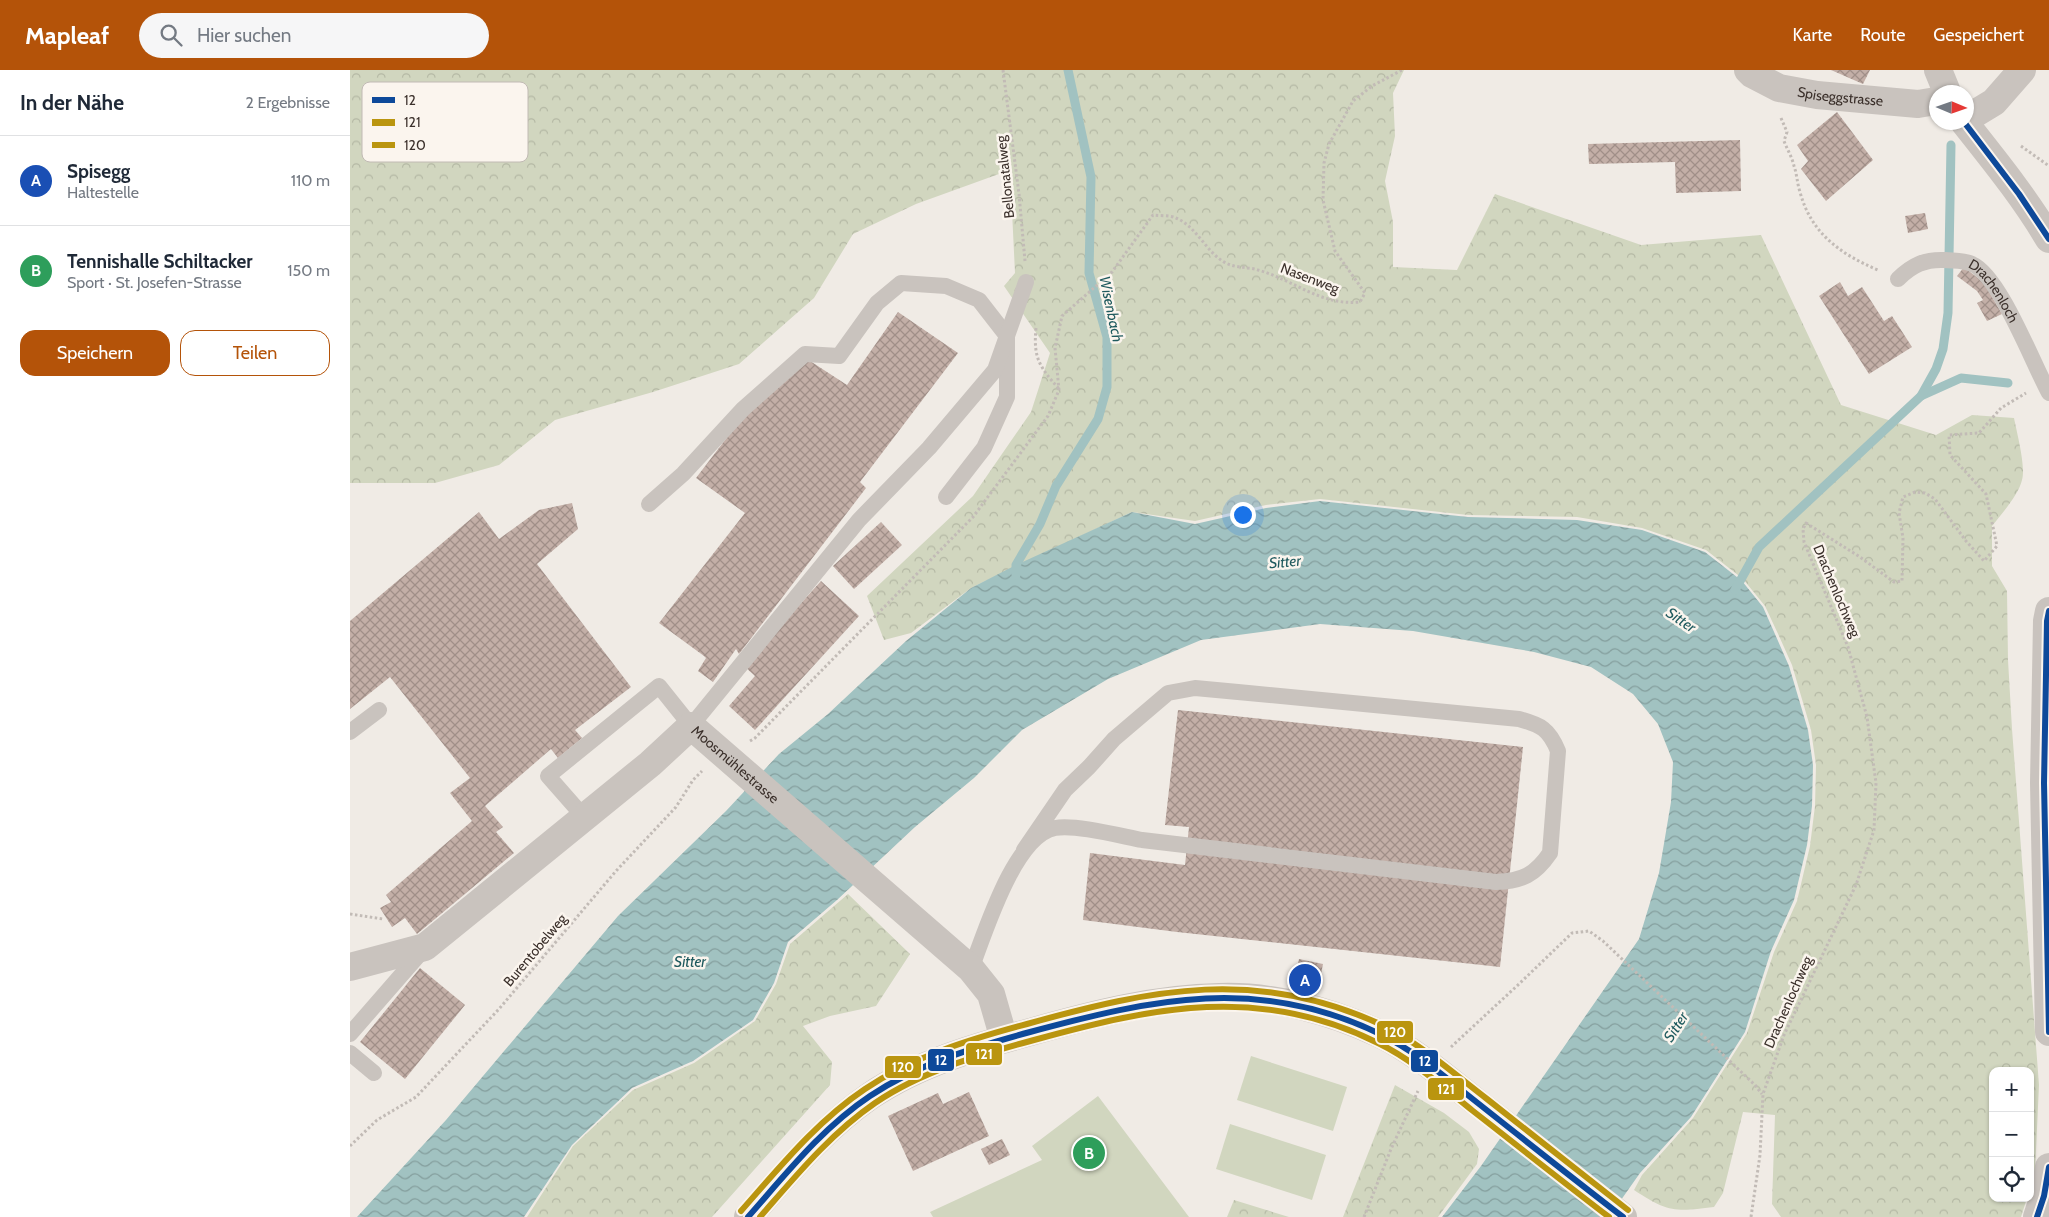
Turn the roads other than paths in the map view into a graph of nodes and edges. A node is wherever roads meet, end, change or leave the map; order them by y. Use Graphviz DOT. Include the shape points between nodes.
graph roads {
  1 [pos="1748,70"];
  2 [pos="1938,70"];
  3 [pos="2022,70"];
  4 [pos="1944,85"];
  5 [pos="1929,102"];
  6 [pos="1974,114"];
  7 [pos="1970,130"];
  8 [pos="2049,240"];
  9 [pos="1898,279"];
  10 [pos="1026,282"];
  11 [pos="1007,336"];
  12 [pos="2047,389"];
  13 [pos="946,497"];
  14 [pos="649,504"];
  15 [pos="2049,611"];
  16 [pos="379,710"];
  17 [pos="690,726"];
  18 [pos="350,732"];
  19 [pos="584,818"];
  20 [pos="1024,850"];
  21 [pos="425,947"];
  22 [pos="350,967"];
  23 [pos="971,969"];
  24 [pos="2049,1032"];
  25 [pos="350,1034"];
  26 [pos="1004,1039"];
  27 [pos="350,1053"];
  28 [pos="374,1073"];
  29 [pos="2049,1167"];
  30 [pos="748,1217"];
  31 [pos="1623,1217"];
  32 [pos="2037,1217"];
  1 -- 5 [label="street, Spiseggstrasse" via="1779,88 1817,95 1918,104"];
  2 -- 4 [label="street"];
  3 -- 6 [label="street" via="1994,102"];
  7 -- 8 [label="street" via="2001,168"];
  9 -- 12 [label="lane, Drachenloch" via="1921,262 1936,260 1963,261 1980,269 1994,284"];
  10 -- 11 [label="lane"];
  11 -- 13 [label="lane" via="1007,397 984,448"];
  11 -- 14 [label="lane" via="979,300 946,286 901,283 877,303 840,356 805,354 743,409 683,474"];
  11 -- 17 [label="lane" via="995,370 929,448 859,520"];
  15 -- 24 [label="street" via="2044,783"];
  16 -- 18 [label="lane"];
  17 -- 19 [label="street, Moosmühlestrasse"];
  17 -- 19 [label="lane" via="659,686 548,776"];
  17 -- 23 [label="street, Moosmühlestrasse"];
  19 -- 21 [label="street, Moosmühlestrasse"];
  20 -- 20 [label="lane" via="1042,833 1055,828 1070,828 1142,840 1496,882 1513,881 1536,870 1550,853 1558,750 1553,737 1540,725 1519,719 1195,688 1168,693 1114,738 1065,790"];
  20 -- 23 [label="lane" via="1012,869"];
  21 -- 22 [label="street, Moosmühlestrasse"];
  21 -- 25 [label="lane"];
  23 -- 26 [label="street, Moosmühlestrasse" via="992,994"];
  26 -- 30 [label="street" via="909,1074 873,1094 813,1144"];
  26 -- 31 [label="street" via="1070,1021 1168,1002 1219,997 1262,1000 1331,1014 1381,1035 1436,1070"];
  27 -- 28 [label="lane"];
  29 -- 32 [label="street"];
}
